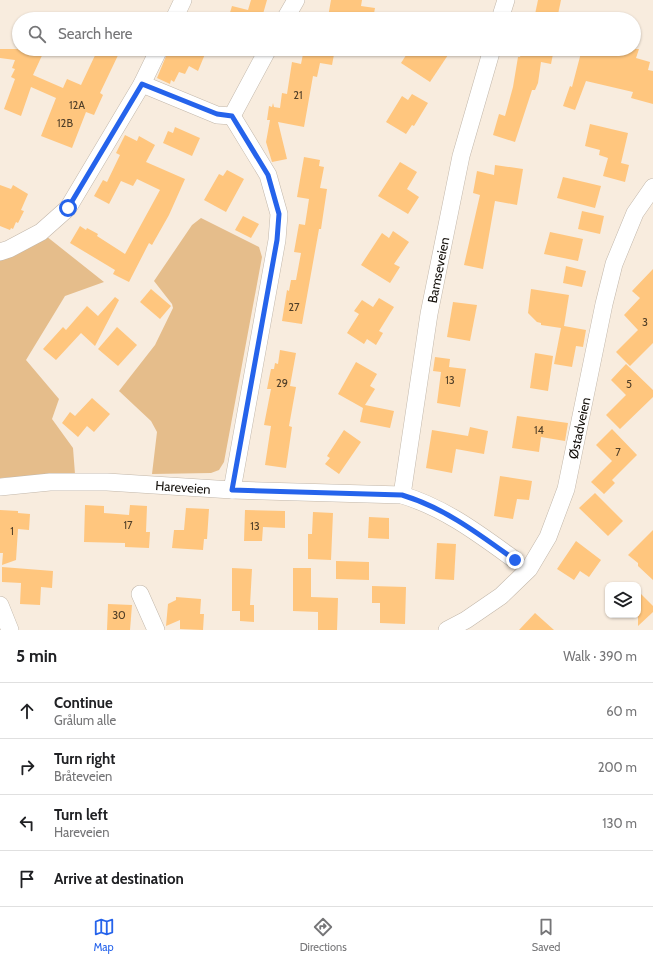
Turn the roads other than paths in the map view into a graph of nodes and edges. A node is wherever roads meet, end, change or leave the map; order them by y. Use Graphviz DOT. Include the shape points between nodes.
graph roads {
  1 [pos="184,0"];
  2 [pos="296,0"];
  3 [pos="506,0"];
  4 [pos="178,12"];
  5 [pos="289,12"];
  6 [pos="502,12"];
  7 [pos="156,56"];
  8 [pos="264,56"];
  9 [pos="490,56"];
  10 [pos="142,84"];
  11 [pos="232,116"];
  12 [pos="653,187"];
  13 [pos="0,252"];
  14 [pos="0,487"];
  15 [pos="232,490"];
  16 [pos="402,495"];
  17 [pos="515,560"];
  18 [pos="140,594"];
  19 [pos="0,605"];
  20 [pos="10,630"];
  21 [pos="156,630"];
  22 [pos="447,630"];
  1 -- 4 [label="street"];
  2 -- 5 [label="street"];
  3 -- 6 [label="street"];
  7 -- 10 [label="street"];
  8 -- 11 [label="street"];
  9 -- 16 [label="street, Bamseveien" via="461,156 435,284"];
  10 -- 11 [label="street" via="217,114"];
  10 -- 13 [label="street" via="68,208 41,232"];
  11 -- 15 [label="street" via="268,175 279,214 277,240"];
  12 -- 22 [label="street, Østadveien" via="635,213 614,264 566,489 548,537 529,570 501,596"];
  14 -- 15 [label="street, Hareveien" via="50,482 100,482"];
  15 -- 16 [label="street, Hareveien"];
  16 -- 17 [label="street, Hareveien" via="423,501 460,521"];
  18 -- 21 [label="street"];
  19 -- 20 [label="street"];
}
